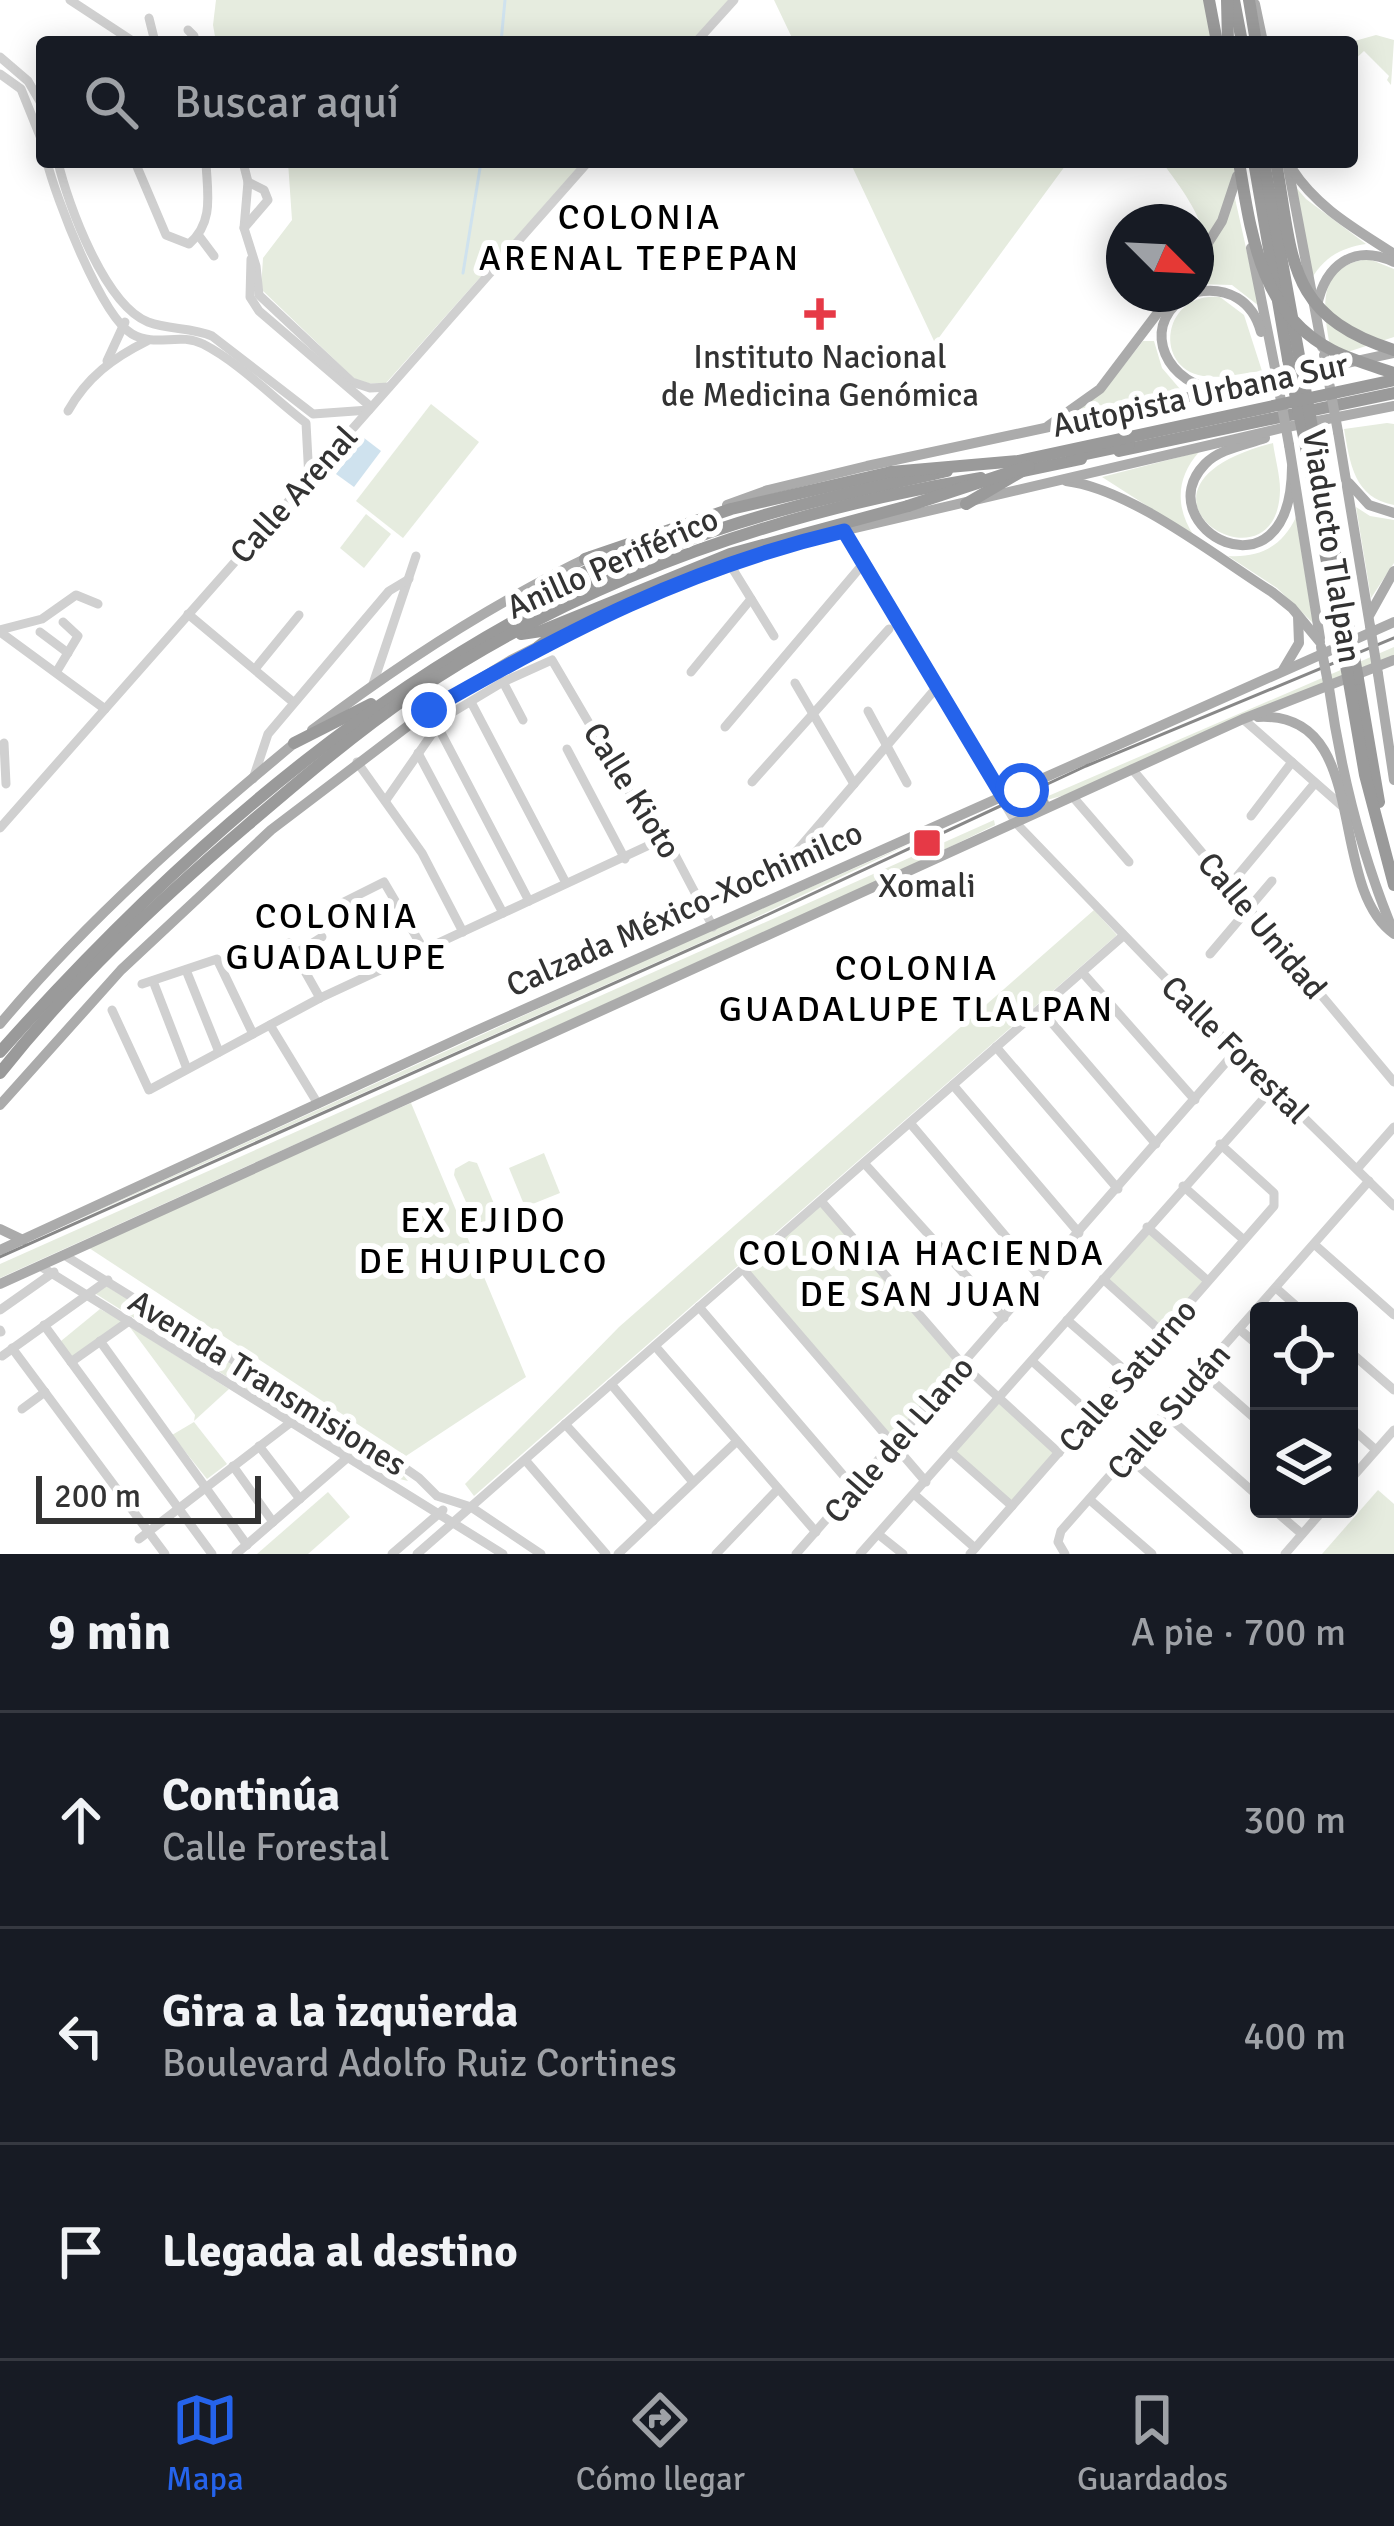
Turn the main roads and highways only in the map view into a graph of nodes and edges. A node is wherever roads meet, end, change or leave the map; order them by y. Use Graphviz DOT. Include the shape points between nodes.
graph roads {
  1 [pos="1207,0"];
  2 [pos="1231,0"];
  3 [pos="1252,0"];
  4 [pos="1214,36"];
  5 [pos="1230,36"];
  6 [pos="1241,36"];
  7 [pos="1259,36"];
  8 [pos="1237,168"];
  9 [pos="1237,168"];
  10 [pos="1237,168"];
  11 [pos="1255,168"];
  12 [pos="1265,168"];
  13 [pos="1277,168"];
  14 [pos="1288,168"];
  15 [pos="1291,168"];
  16 [pos="1214,234"];
  17 [pos="1394,258"];
  18 [pos="1214,291"];
  19 [pos="1158,312"];
  20 [pos="1169,312"];
  21 [pos="1316,321"];
  22 [pos="1163,333"];
  23 [pos="1141,335"];
  24 [pos="1391,351"];
  25 [pos="1284,362"];
  26 [pos="1394,382"];
  27 [pos="1215,389"];
  28 [pos="1394,410"];
  29 [pos="1282,428"];
  30 [pos="1032,433"];
  31 [pos="1020,467"];
  32 [pos="1292,467"];
  33 [pos="1344,468"];
  34 [pos="1057,481"];
  35 [pos="966,504"];
  36 [pos="1394,513"];
  37 [pos="642,542"];
  38 [pos="585,559"];
  39 [pos="1394,572"];
  40 [pos="600,606"];
  41 [pos="1298,614"];
  42 [pos="1370,621"];
  43 [pos="1394,622"];
  44 [pos="515,626"];
  45 [pos="1321,645"];
  46 [pos="542,653"];
  47 [pos="1394,660"];
  48 [pos="1281,673"];
  49 [pos="1354,681"];
  50 [pos="384,700"];
  51 [pos="1243,719"];
  52 [pos="294,743"];
  53 [pos="1394,780"];
  54 [pos="1024,788"];
  55 [pos="1072,798"];
  56 [pos="1394,862"];
  57 [pos="1394,885"];
  58 [pos="1394,934"];
  59 [pos="0,1024"];
  60 [pos="22,1047"];
  61 [pos="0,1052"];
  62 [pos="0,1072"];
  63 [pos="0,1088"];
  64 [pos="0,1105"];
  65 [pos="0,1229"];
  66 [pos="23,1240"];
  67 [pos="1,1249"];
  68 [pos="0,1284"];
  1 -- 4 [label="highway"];
  2 -- 5 [label="highway, bridge"];
  2 -- 6 [label="highway"];
  3 -- 7 [label="highway"];
  8 -- 25 [label="main road, Viaducto Tlalpan"];
  9 -- 16 [label="main road"];
  10 -- 26 [label="highway, bridge" via="1258,260 1285,311 1325,346"];
  11 -- 25 [label="highway, Viaducto Tlalpan"];
  12 -- 25 [label="highway, Viaducto Tlalpan"];
  13 -- 24 [label="highway, bridge" via="1305,290 1337,325"];
  14 -- 21 [label="main road, Viaducto Tlalpan"];
  15 -- 17 [label="main road" via="1305,190"];
  17 -- 21 [label="main road" via="1361,254 1339,262 1322,286"];
  18 -- 25 [label="main road" via="1246,302"];
  19 -- 23 [label="main road"];
  20 -- 22 [label="main road"];
  21 -- 33 [label="main road, Viaducto Tlalpan, bridge"];
  22 -- 23 [label="main road"];
  22 -- 27 [label="main road" via="1173,370"];
  23 -- 30 [label="main road" via="1100,389"];
  24 -- 27 [label="main road"];
  25 -- 32 [label="main road, Viaducto Tlalpan, bridge"];
  25 -- 49 [label="highway, Viaducto Tlalpan, bridge" via="1310,440"];
  26 -- 31 [label="highway, Autopista Urbana Sur, bridge"];
  26 -- 44 [label="highway, Anillo Periférico" via="774,512 668,548"];
  27 -- 30 [label="main road"];
  28 -- 29 [label="main road"];
  29 -- 32 [label="main road" via="1202,466 1192,494 1200,524 1226,544 1267,538 1285,514"];
  29 -- 34 [label="main road"];
  30 -- 38 [label="main road" via="768,490"];
  31 -- 35 [label="highway"];
  31 -- 37 [label="highway, bridge" via="840,482"];
  31 -- 40 [label="highway, bridge" via="718,558"];
  31 -- 44 [label="highway, Anillo Periférico" via="744,533"];
  32 -- 45 [label="main road, Viaducto Tlalpan"];
  33 -- 36 [label="main road" via="1363,500"];
  33 -- 42 [label="main road, Viaducto Tlalpan"];
  34 -- 35 [label="main road"];
  34 -- 41 [label="main road" via="1134,505"];
  35 -- 46 [label="main road" via="730,563 607,612"];
  37 -- 38 [label="highway"];
  37 -- 44 [label="highway" via="563,583"];
  38 -- 52 [label="main road" via="443,639"];
  39 -- 42 [label="main road"];
  40 -- 44 [label="highway" via="541,631"];
  40 -- 46 [label="highway"];
  41 -- 45 [label="main road"];
  41 -- 48 [label="main road" via="1297,650"];
  42 -- 53 [label="main road, Viaducto Tlalpan, bridge"];
  43 -- 48 [label="main road, Calzada México-Xochimilco"];
  44 -- 50 [label="highway, Anillo Periférico"];
  44 -- 60 [label="highway, Anillo Periférico" via="295,784 140,920"];
  45 -- 58 [label="main road, Viaducto Tlalpan, bridge" via="1358,836"];
  46 -- 64 [label="main road" via="429,710 271,830 150,942"];
  47 -- 51 [label="main road, Calzada México-Xochimilco"];
  48 -- 54 [label="main road, Calzada México-Xochimilco"];
  49 -- 56 [label="highway, Viaducto Tlalpan"];
  49 -- 57 [label="highway, Viaducto Tlalpan" via="1364,775"];
  50 -- 52 [label="highway"];
  50 -- 61 [label="highway, Anillo Periférico" via="174,872"];
  51 -- 55 [label="main road, Calzada México-Xochimilco"];
  51 -- 58 [label="main road" via="1283,719 1318,739 1371,904"];
  52 -- 59 [label="main road" via="135,883"];
  54 -- 55 [label="main road" via="1019,801 1028,808"];
  54 -- 66 [label="main road, Calzada México-Xochimilco"];
  55 -- 68 [label="main road, Calzada México-Xochimilco"];
  60 -- 62 [label="highway, Anillo Periférico"];
  60 -- 63 [label="highway"];
  65 -- 66 [label="main road"];
  66 -- 67 [label="main road, Calzada México-Xochimilco"];
}
